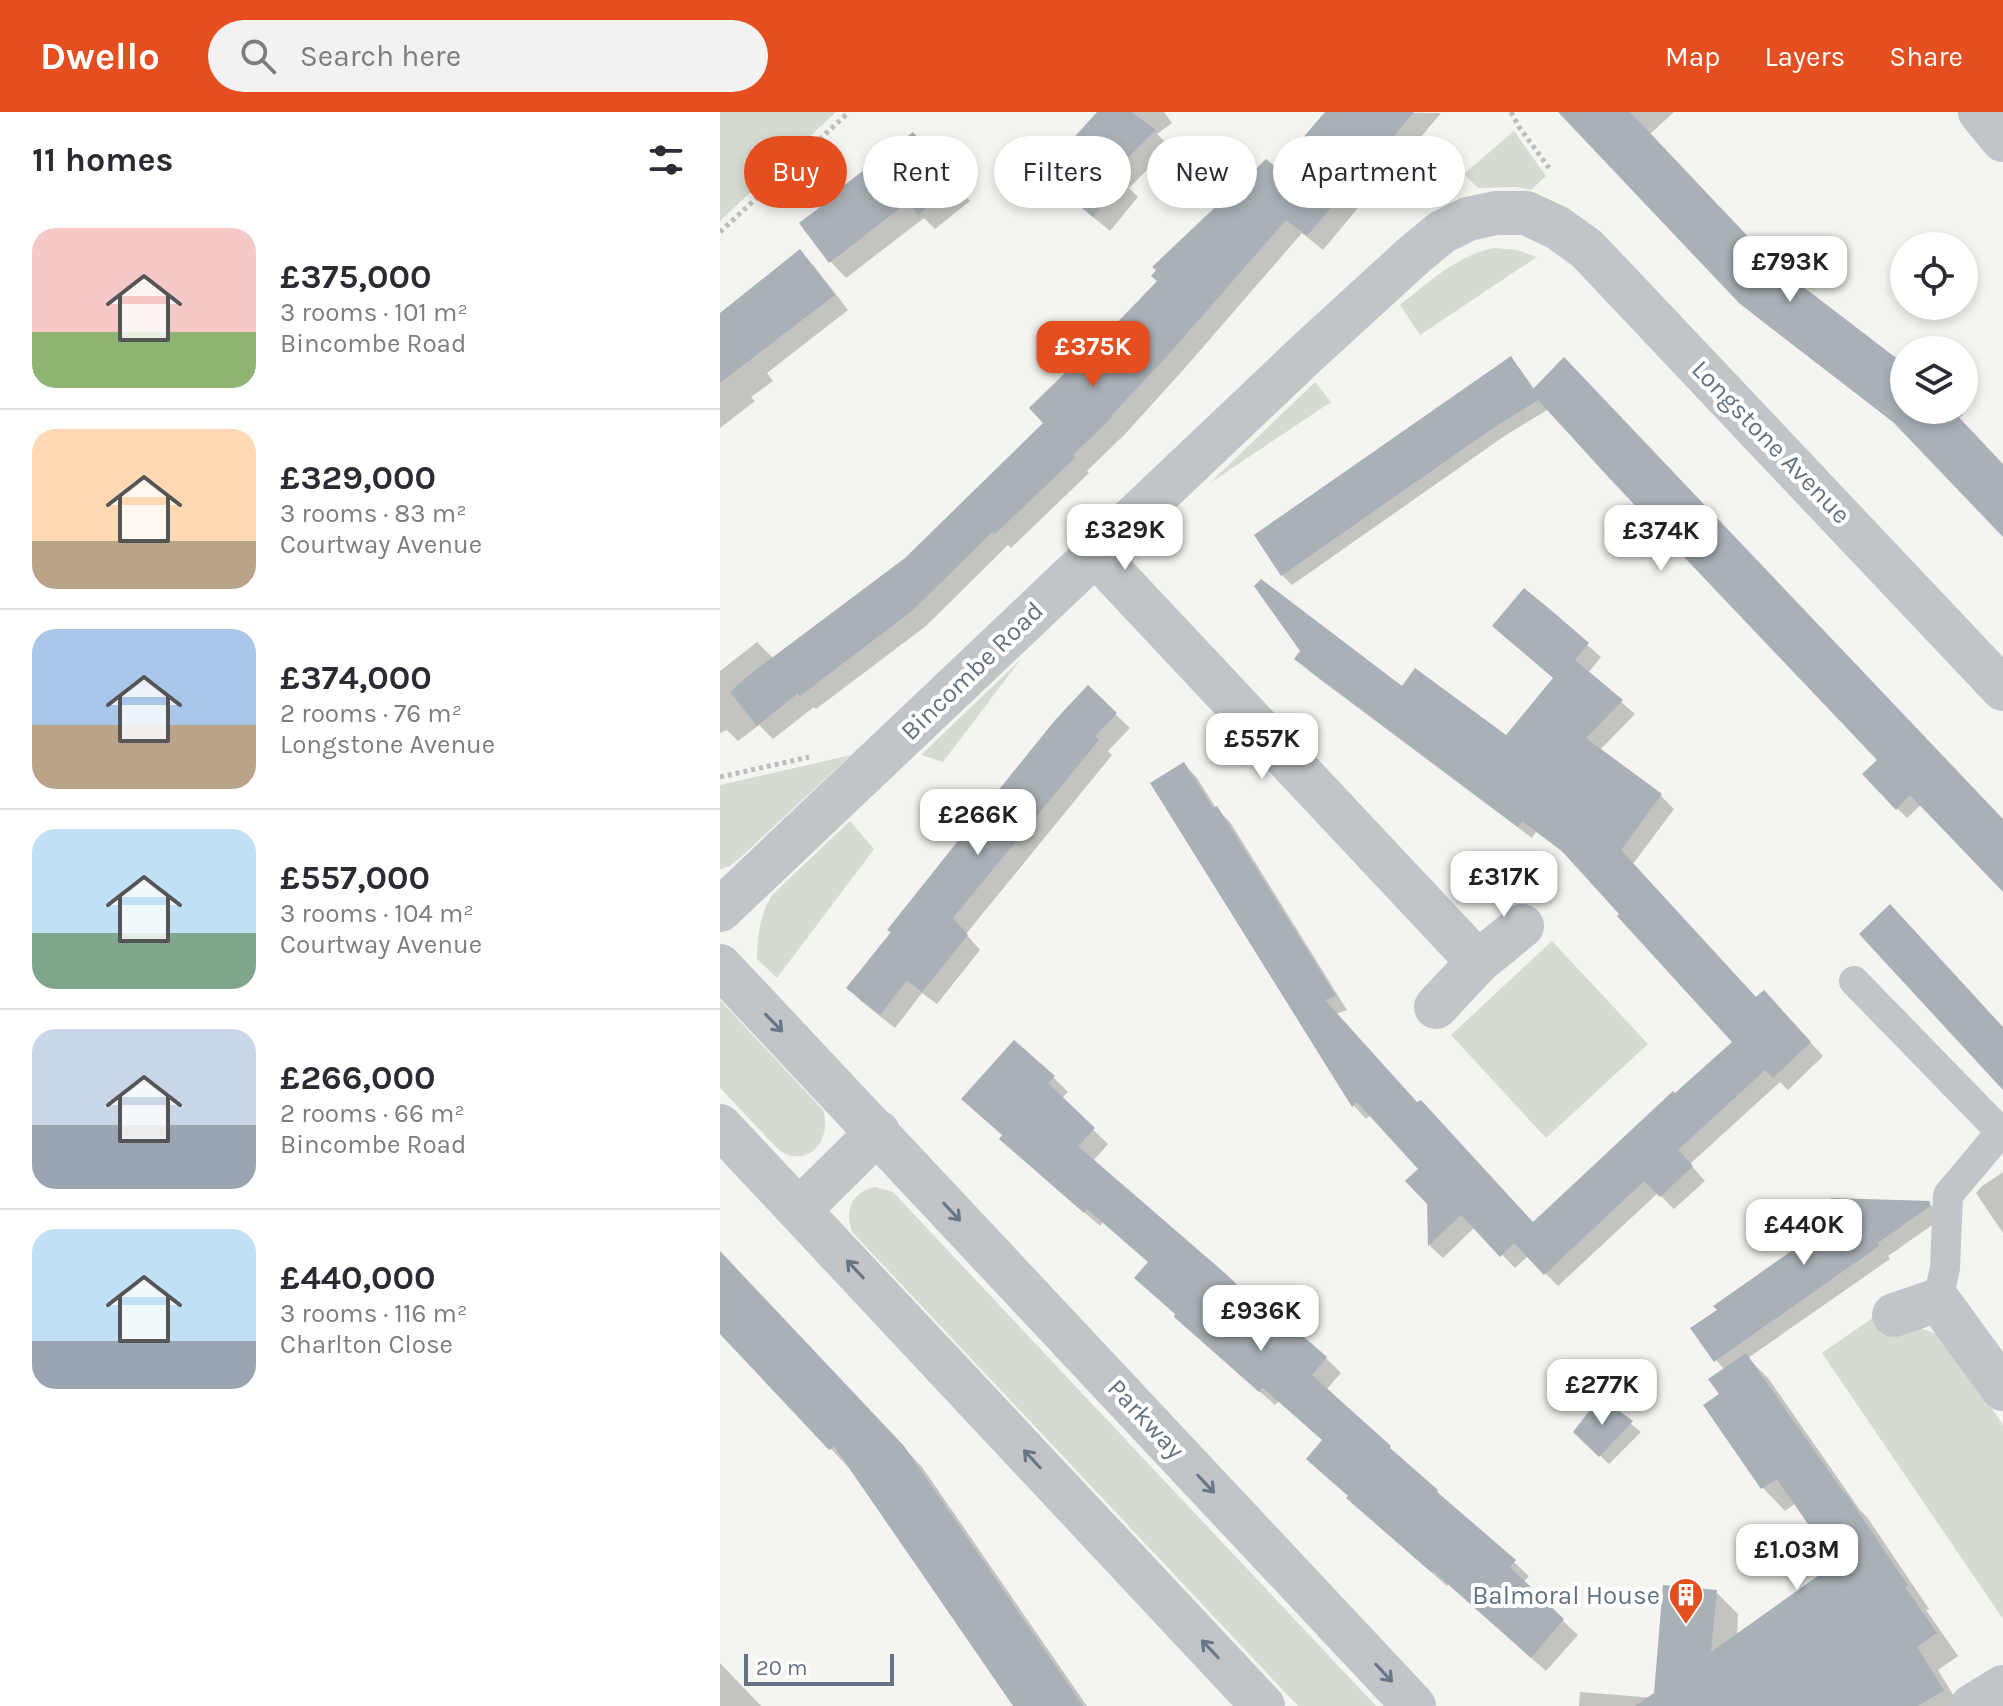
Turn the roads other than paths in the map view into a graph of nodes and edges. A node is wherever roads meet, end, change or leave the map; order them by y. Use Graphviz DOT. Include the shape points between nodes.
graph roads {
  1 [pos="1980,112"];
  2 [pos="2003,140"];
  3 [pos="1526,213"];
  4 [pos="1095,554"];
  5 [pos="2003,689"];
  6 [pos="720,910"];
  7 [pos="1522,926"];
  8 [pos="1478,962"];
  9 [pos="720,966"];
  10 [pos="1854,981"];
  11 [pos="1436,1007"];
  12 [pos="720,1126"];
  13 [pos="878,1132"];
  14 [pos="799,1210"];
  15 [pos="1938,1300"];
  16 [pos="1894,1315"];
  17 [pos="2003,1389"];
  18 [pos="2003,1687"];
  19 [pos="1263,1706"];
  20 [pos="1414,1706"];
  21 [pos="1972,1706"];
  1 -- 2 [label="street"];
  3 -- 4 [label="street, Bincombe Road" via="1468,219 1442,232"];
  3 -- 5 [label="street, Longstone Avenue" via="1587,249"];
  4 -- 6 [label="street, Bincombe Road"];
  4 -- 8 [label="street"];
  7 -- 8 [label="street"];
  8 -- 11 [label="street"];
  9 -- 13 [label="street, Parkway, one-way"];
  10 -- 15 [label="lane" via="2001,1132 1948,1195"];
  12 -- 14 [label="street"];
  13 -- 14 [label="street"];
  13 -- 20 [label="street, Parkway, one-way"];
  19 -- 14 [label="street, one-way"];
  15 -- 16 [label="street"];
  15 -- 17 [label="street"];
  18 -- 21 [label="street"];
}
